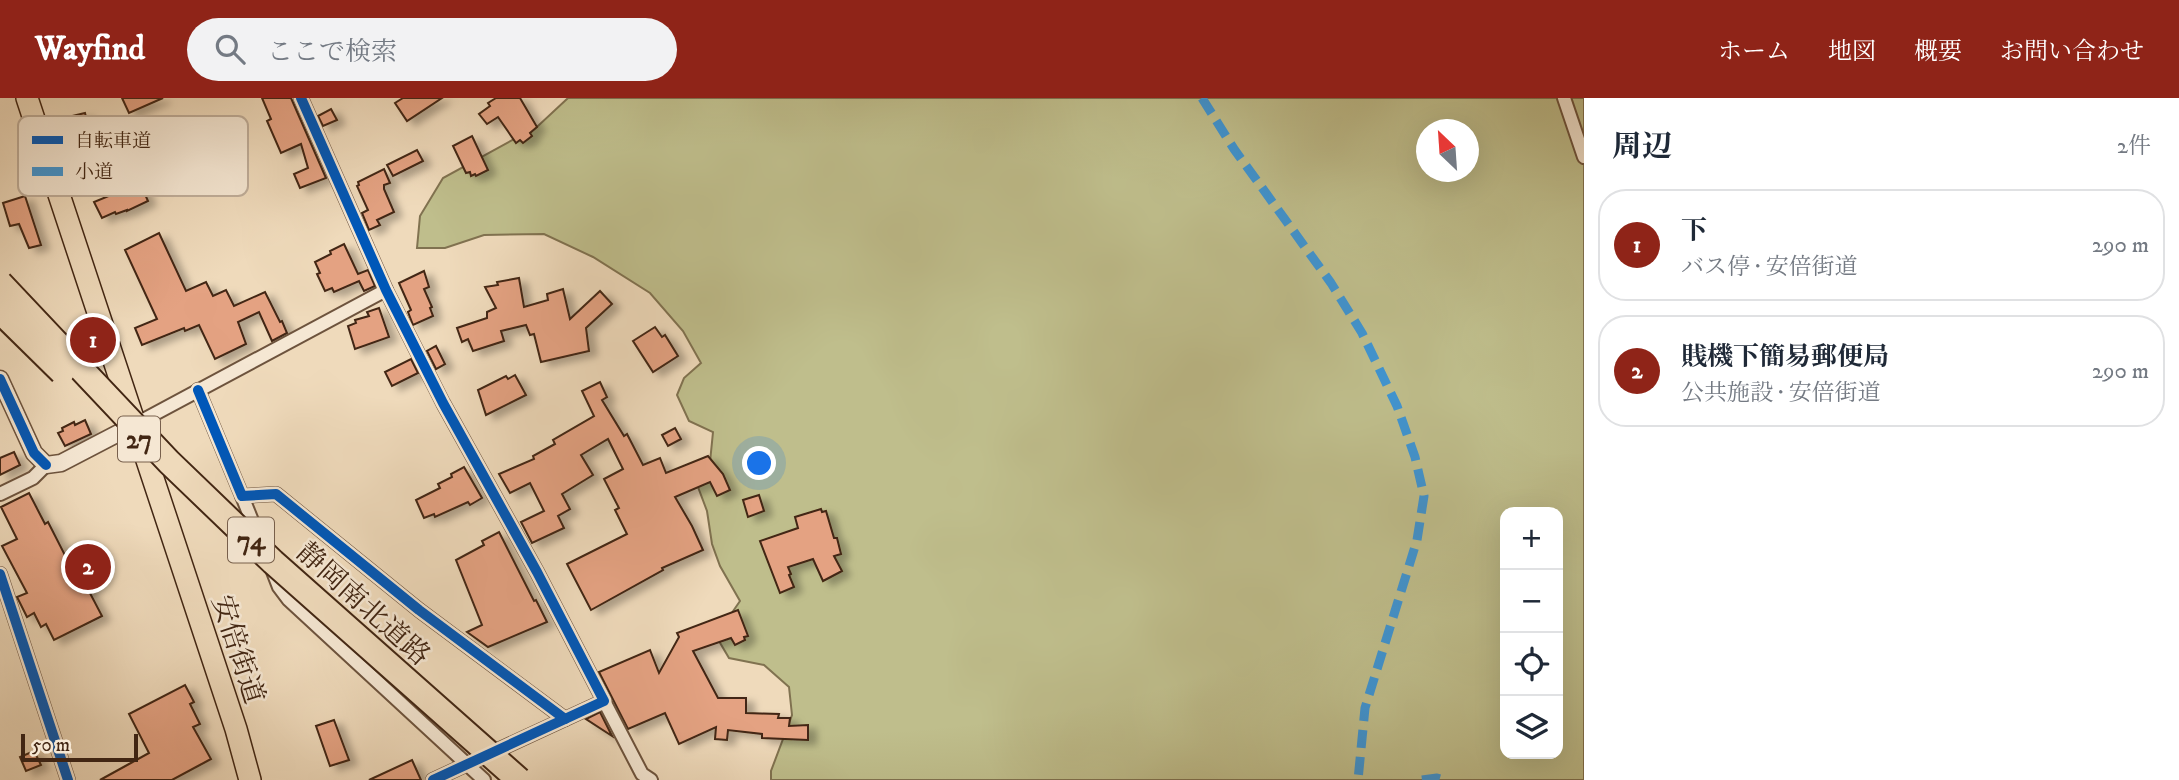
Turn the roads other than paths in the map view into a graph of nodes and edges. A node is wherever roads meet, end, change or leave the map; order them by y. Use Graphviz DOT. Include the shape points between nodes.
graph roads {
  1 [pos="27,98"];
  2 [pos="301,98"];
  3 [pos="1564,98"];
  4 [pos="33,116"];
  5 [pos="1584,157"];
  6 [pos="59,196"];
  7 [pos="0,283"];
  8 [pos="386,290"];
  9 [pos="0,311"];
  10 [pos="0,379"];
  11 [pos="198,390"];
  12 [pos="134,425"];
  13 [pos="46,465"];
  14 [pos="0,494"];
  15 [pos="242,496"];
  16 [pos="0,574"];
  17 [pos="604,701"];
  18 [pos="565,719"];
  19 [pos="468,764"];
  20 [pos="68,780"];
  21 [pos="250,780"];
  22 [pos="433,780"];
  23 [pos="484,780"];
  24 [pos="506,780"];
  25 [pos="519,780"];
  26 [pos="651,780"];
  1 -- 4 [label="main road, 安倍街道 / 27"];
  2 -- 8 [label="street"];
  3 -- 5 [label="street"];
  6 -- 12 [label="main road, 安倍街道 / 27"];
  7 -- 25 [label="highway, 静岡南北道路 / 74, bridge" via="169,462 264,553"];
  8 -- 11 [label="street"];
  8 -- 17 [label="street"];
  9 -- 24 [label="highway, 静岡南北道路 / 74, bridge" via="257,560"];
  10 -- 13 [label="street" via="34,453"];
  11 -- 12 [label="street"];
  11 -- 15 [label="street"];
  12 -- 13 [label="street" via="61,463"];
  12 -- 21 [label="main road, 安倍街道 / 27"];
  13 -- 14 [label="street" via="33,478"];
  15 -- 18 [label="street" via="276,494 419,610"];
  15 -- 19 [label="street" via="279,587 289,599"];
  16 -- 20 [label="street"];
  17 -- 18 [label="street"];
  17 -- 26 [label="street" via="642,774"];
  18 -- 19 [label="street"];
  19 -- 22 [label="street"];
  19 -- 23 [label="street"];
}
